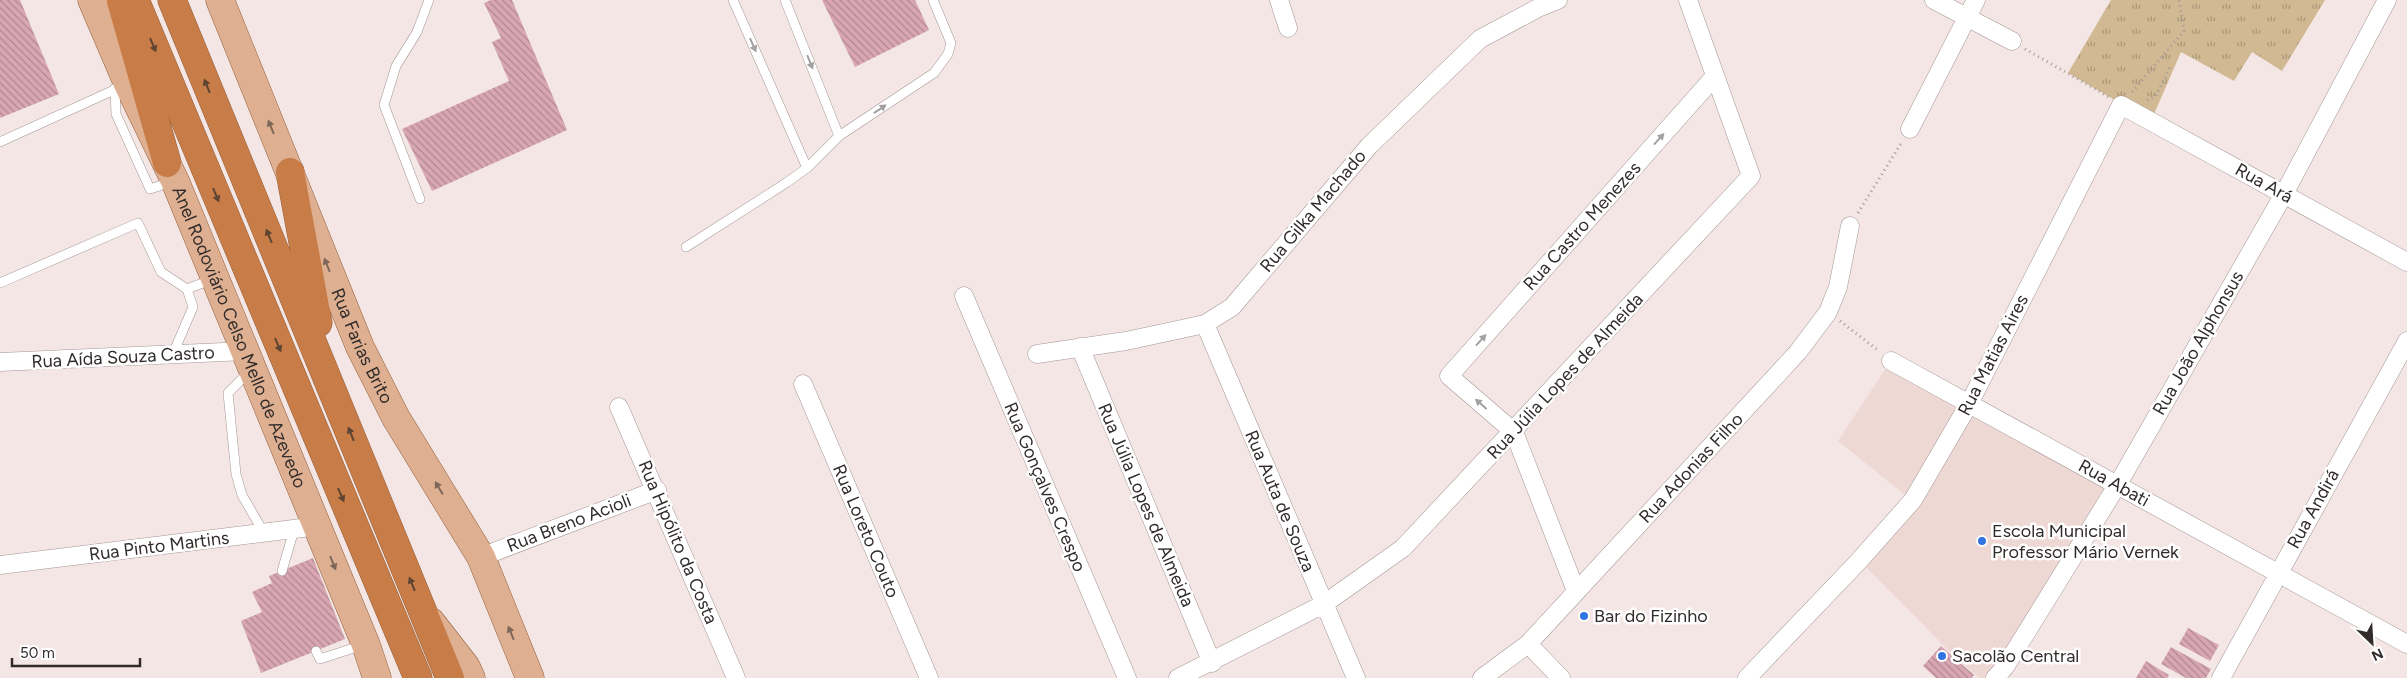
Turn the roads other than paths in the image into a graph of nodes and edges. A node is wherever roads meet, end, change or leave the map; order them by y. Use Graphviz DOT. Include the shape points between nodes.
graph roads {
  1 [pos="92,0"];
  2 [pos="120,0"];
  3 [pos="135,0"];
  4 [pos="172,0"];
  5 [pos="220,0"];
  6 [pos="429,0"];
  7 [pos="733,0"];
  8 [pos="785,0"];
  9 [pos="933,0"];
  10 [pos="1279,0"];
  11 [pos="1558,0"];
  12 [pos="1688,0"];
  13 [pos="1934,0"];
  14 [pos="1976,0"];
  15 [pos="2387,0"];
  16 [pos="1966,18"];
  17 [pos="1288,28"];
  18 [pos="2012,41"];
  19 [pos="1715,76"];
  20 [pos="122,86"];
  21 [pos="2121,104"];
  22 [pos="1910,129"];
  23 [pos="839,136"];
  24 [pos="0,142"];
  25 [pos="806,168"];
  26 [pos="171,172"];
  27 [pos="290,172"];
  28 [pos="2284,194"];
  29 [pos="420,199"];
  30 [pos="1850,226"];
  31 [pos="686,247"];
  32 [pos="2407,262"];
  33 [pos="216,278"];
  34 [pos="0,283"];
  35 [pos="187,289"];
  36 [pos="964,296"];
  37 [pos="1204,324"];
  38 [pos="2407,341"];
  39 [pos="1080,347"];
  40 [pos="1037,354"];
  41 [pos="172,356"];
  42 [pos="250,360"];
  43 [pos="1891,361"];
  44 [pos="0,362"];
  45 [pos="328,378"];
  46 [pos="803,384"];
  47 [pos="1969,404"];
  48 [pos="620,407"];
  49 [pos="1514,432"];
  50 [pos="2118,484"];
  51 [pos="657,490"];
  52 [pos="306,528"];
  53 [pos="264,534"];
  54 [pos="481,557"];
  55 [pos="0,565"];
  56 [pos="282,571"];
  57 [pos="2277,574"];
  58 [pos="1576,591"];
  59 [pos="1324,604"];
  60 [pos="424,613"];
  61 [pos="366,644"];
  62 [pos="1528,644"];
  63 [pos="2407,644"];
  64 [pos="316,651"];
  65 [pos="1212,663"];
  66 [pos="417,675"];
  67 [pos="376,678"];
  68 [pos="450,678"];
  69 [pos="471,678"];
  70 [pos="530,678"];
  71 [pos="736,678"];
  72 [pos="929,678"];
  73 [pos="1127,678"];
  74 [pos="1178,678"];
  75 [pos="1356,678"];
  76 [pos="1482,678"];
  77 [pos="1561,678"];
  78 [pos="1747,678"];
  79 [pos="1995,678"];
  80 [pos="2221,678"];
  1 -- 20 [label="main road, Anel Rodoviário Celso Mello de Azevedo"];
  2 -- 26 [label="highway"];
  3 -- 66 [label="highway, Anel Rodoviário Celso Mello de Azevedo, one-way"];
  45 -- 4 [label="highway, one-way"];
  27 -- 5 [label="main road, Rua Farias Brito, one-way"];
  6 -- 29 [label="lane" via="418,32 396,66 384,105"];
  7 -- 25 [label="lane, one-way"];
  8 -- 23 [label="lane, one-way"];
  23 -- 9 [label="lane, one-way" via="934,73 948,54 951,43"];
  10 -- 17 [label="street"];
  11 -- 37 [label="street, Rua Gilka Machado" via="1480,39 1369,146 1232,307"];
  12 -- 19 [label="street, Rua Júlia Lopes de Almeida"];
  13 -- 16 [label="street"];
  14 -- 16 [label="street"];
  15 -- 28 [label="street, Rua João Alphonsus"];
  16 -- 18 [label="street"];
  16 -- 22 [label="street"];
  19 -- 49 [label="street, Rua Júlia Lopes de Almeida" via="1751,176"];
  49 -- 19 [label="street, Rua Castro Menezes, one-way" via="1449,376"];
  20 -- 24 [label="lane"];
  20 -- 26 [label="main road, Anel Rodoviário Celso Mello de Azevedo"];
  21 -- 28 [label="street, Rua Ará"];
  21 -- 47 [label="street, Rua Matias Aires"];
  23 -- 25 [label="lane"];
  25 -- 31 [label="lane"];
  26 -- 33 [label="main road, Anel Rodoviário Celso Mello de Azevedo"];
  27 -- 45 [label="highway"];
  54 -- 27 [label="main road, Rua Farias Brito, one-way" via="396,418 360,347"];
  28 -- 32 [label="street, Rua Ará"];
  28 -- 50 [label="street, Rua João Alphonsus"];
  30 -- 58 [label="street, Rua Adonias Filho" via="1838,287 1828,312 1798,352"];
  33 -- 35 [label="lane"];
  33 -- 42 [label="main road, Anel Rodoviário Celso Mello de Azevedo"];
  34 -- 35 [label="lane" via="138,223 161,272"];
  35 -- 41 [label="lane" via="194,307"];
  36 -- 73 [label="street, Rua Gonçalves Crespo"];
  37 -- 39 [label="street, Rua Gilka Machado"];
  37 -- 59 [label="street, Rua Auta de Souza"];
  38 -- 57 [label="street, Rua Andirá"];
  39 -- 40 [label="street, Rua Gilka Machado"];
  39 -- 65 [label="street, Rua Júlia Lopes de Almeida"];
  41 -- 42 [label="street, Rua Aída Souza Castro"];
  41 -- 44 [label="street, Rua Aída Souza Castro"];
  42 -- 52 [label="main road, Anel Rodoviário Celso Mello de Azevedo"];
  42 -- 53 [label="lane" via="228,393 236,474 242,495"];
  43 -- 47 [label="street, Rua Abati"];
  60 -- 45 [label="highway, one-way"];
  46 -- 72 [label="street, Rua Loreto Couto"];
  47 -- 50 [label="street, Rua Abati"];
  47 -- 78 [label="street, Rua Matias Aires" via="1913,500 1858,563"];
  48 -- 51 [label="street, Rua Hipólito da Costa"];
  49 -- 58 [label="street"];
  49 -- 59 [label="street, Rua Júlia Lopes de Almeida" via="1403,548"];
  50 -- 57 [label="street, Rua Abati"];
  50 -- 79 [label="street, Rua João Alphonsus" via="2005,667"];
  51 -- 54 [label="street, Rua Breno Acioli"];
  51 -- 71 [label="street, Rua Hipólito da Costa"];
  52 -- 53 [label="street, Rua Pinto Martins"];
  52 -- 56 [label="lane"];
  52 -- 61 [label="main road, Anel Rodoviário Celso Mello de Azevedo, one-way"];
  53 -- 55 [label="street, Rua Pinto Martins"];
  70 -- 54 [label="main road, Rua Farias Brito, one-way"];
  57 -- 63 [label="street, Rua Abati"];
  57 -- 80 [label="street, Rua Andirá"];
  58 -- 62 [label="street, Rua Adonias Filho"];
  59 -- 65 [label="street, Rua Júlia Lopes de Almeida"];
  59 -- 75 [label="street, Rua Auta de Souza"];
  60 -- 68 [label="highway"];
  60 -- 69 [label="main road"];
  61 -- 64 [label="lane" via="320,659"];
  61 -- 67 [label="main road, Anel Rodoviário Celso Mello de Azevedo"];
  62 -- 76 [label="street, Rua Adonias Filho"];
  62 -- 77 [label="street"];
  65 -- 74 [label="street, Rua Júlia Lopes de Almeida"];
}
